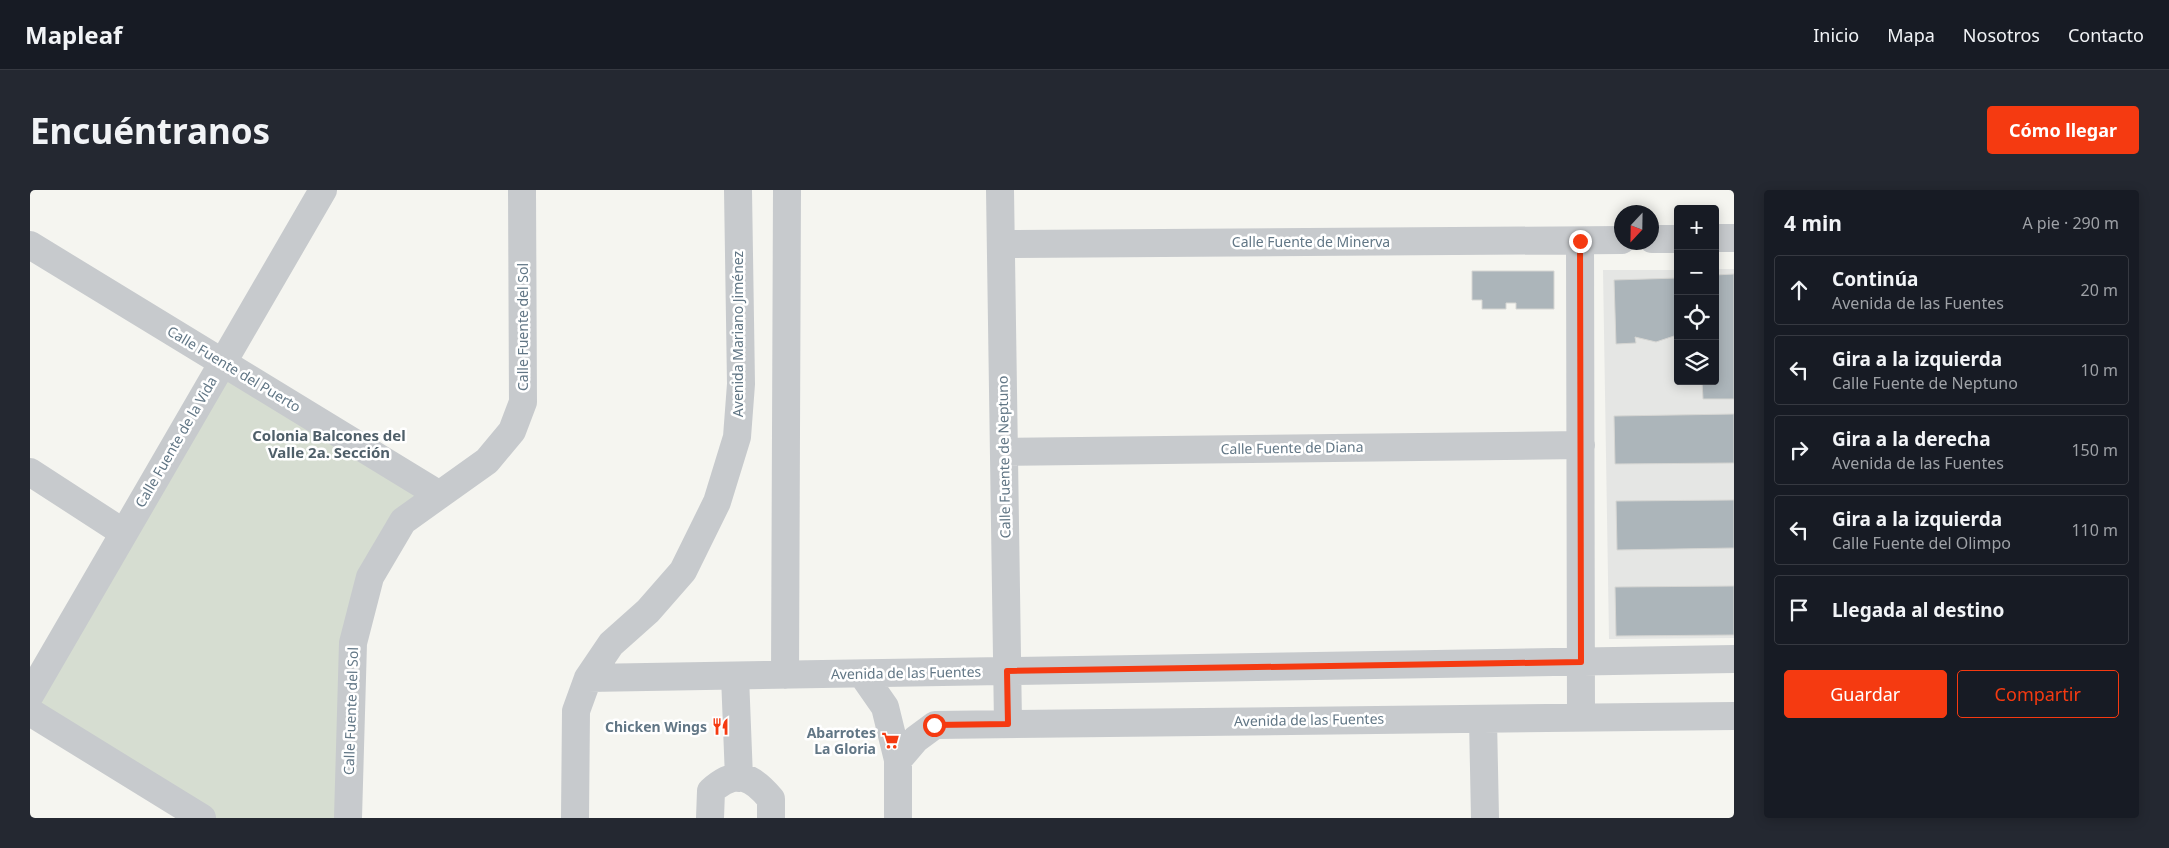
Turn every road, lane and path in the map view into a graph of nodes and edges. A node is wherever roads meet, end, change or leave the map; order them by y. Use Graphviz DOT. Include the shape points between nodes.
graph roads {
  1 [pos="323,190"];
  2 [pos="522,190"];
  3 [pos="738,190"];
  4 [pos="787,190"];
  5 [pos="1000,190"];
  6 [pos="1719,238"];
  7 [pos="1734,238"];
  8 [pos="1674,239"];
  9 [pos="1614,240"];
  10 [pos="1659,240"];
  11 [pos="1580,241"];
  12 [pos="1001,244"];
  13 [pos="30,245"];
  14 [pos="223,362"];
  15 [pos="741,384"];
  16 [pos="785,384"];
  17 [pos="1581,446"];
  18 [pos="1004,452"];
  19 [pos="30,472"];
  20 [pos="438,494"];
  21 [pos="124,533"];
  22 [pos="1734,659"];
  23 [pos="1581,662"];
  24 [pos="1007,671"];
  25 [pos="862,674"];
  26 [pos="785,675"];
  27 [pos="735,676"];
  28 [pos="588,678"];
  29 [pos="30,695"];
  30 [pos="30,712"];
  31 [pos="1734,716"];
  32 [pos="1581,717"];
  33 [pos="1483,718"];
  34 [pos="1008,724"];
  35 [pos="898,760"];
  36 [pos="739,778"];
  37 [pos="202,818"];
  38 [pos="348,818"];
  39 [pos="575,818"];
  40 [pos="710,818"];
  41 [pos="771,818"];
  42 [pos="898,818"];
  43 [pos="1485,818"];
  1 -- 14 [label="street, Calle Fuente de la Vida"];
  2 -- 20 [label="street, Calle Fuente del Sol" via="523,402 512,431 487,461"];
  3 -- 15 [label="street, Avenida Mariano Jiménez"];
  4 -- 16 [label="street"];
  5 -- 12 [label="street, Calle Fuente de Neptuno"];
  6 -- 7 [label="street"];
  8 -- 10 [label="street"];
  9 -- 11 [label="street, Calle Fuente de Minerva"];
  11 -- 12 [label="street, Calle Fuente de Minerva"];
  11 -- 17 [label="street"];
  12 -- 18 [label="street, Calle Fuente de Neptuno"];
  13 -- 14 [label="street, Calle Fuente del Puerto"];
  14 -- 20 [label="street, Calle Fuente del Puerto"];
  14 -- 21 [label="street, Calle Fuente de la Vida"];
  15 -- 16 [label="street"];
  15 -- 28 [label="street, Avenida Mariano Jiménez" via="737,437 717,502 683,571 648,611 611,644"];
  16 -- 26 [label="street"];
  17 -- 18 [label="street, Calle Fuente de Diana"];
  17 -- 23 [label="street"];
  18 -- 24 [label="street, Calle Fuente de Neptuno"];
  19 -- 21 [label="street"];
  20 -- 38 [label="street, Calle Fuente del Sol" via="403,521 370,577 353,643"];
  21 -- 29 [label="street, Calle Fuente de la Vida"];
  22 -- 23 [label="street, Avenida de las Fuentes"];
  23 -- 24 [label="street, Avenida de las Fuentes"];
  23 -- 32 [label="street"];
  24 -- 25 [label="street, Avenida de las Fuentes"];
  24 -- 34 [label="street, Calle Fuente de Neptuno"];
  25 -- 26 [label="street, Avenida de las Fuentes"];
  25 -- 35 [label="street" via="885,707"];
  26 -- 27 [label="street, Avenida de las Fuentes"];
  27 -- 28 [label="street, Avenida de las Fuentes"];
  27 -- 36 [label="street"];
  28 -- 39 [label="street, Avenida Mariano Jiménez" via="576,711"];
  30 -- 37 [label="street"];
  31 -- 32 [label="street, Avenida de las Fuentes"];
  32 -- 33 [label="street, Avenida de las Fuentes"];
  33 -- 34 [label="street, Avenida de las Fuentes"];
  33 -- 43 [label="street"];
  34 -- 35 [label="street, Avenida de las Fuentes" via="934,725 916,739"];
  35 -- 42 [label="street"];
  36 -- 40 [label="street" via="724,780 711,791"];
  36 -- 41 [label="street" via="756,782 771,799"];
}
